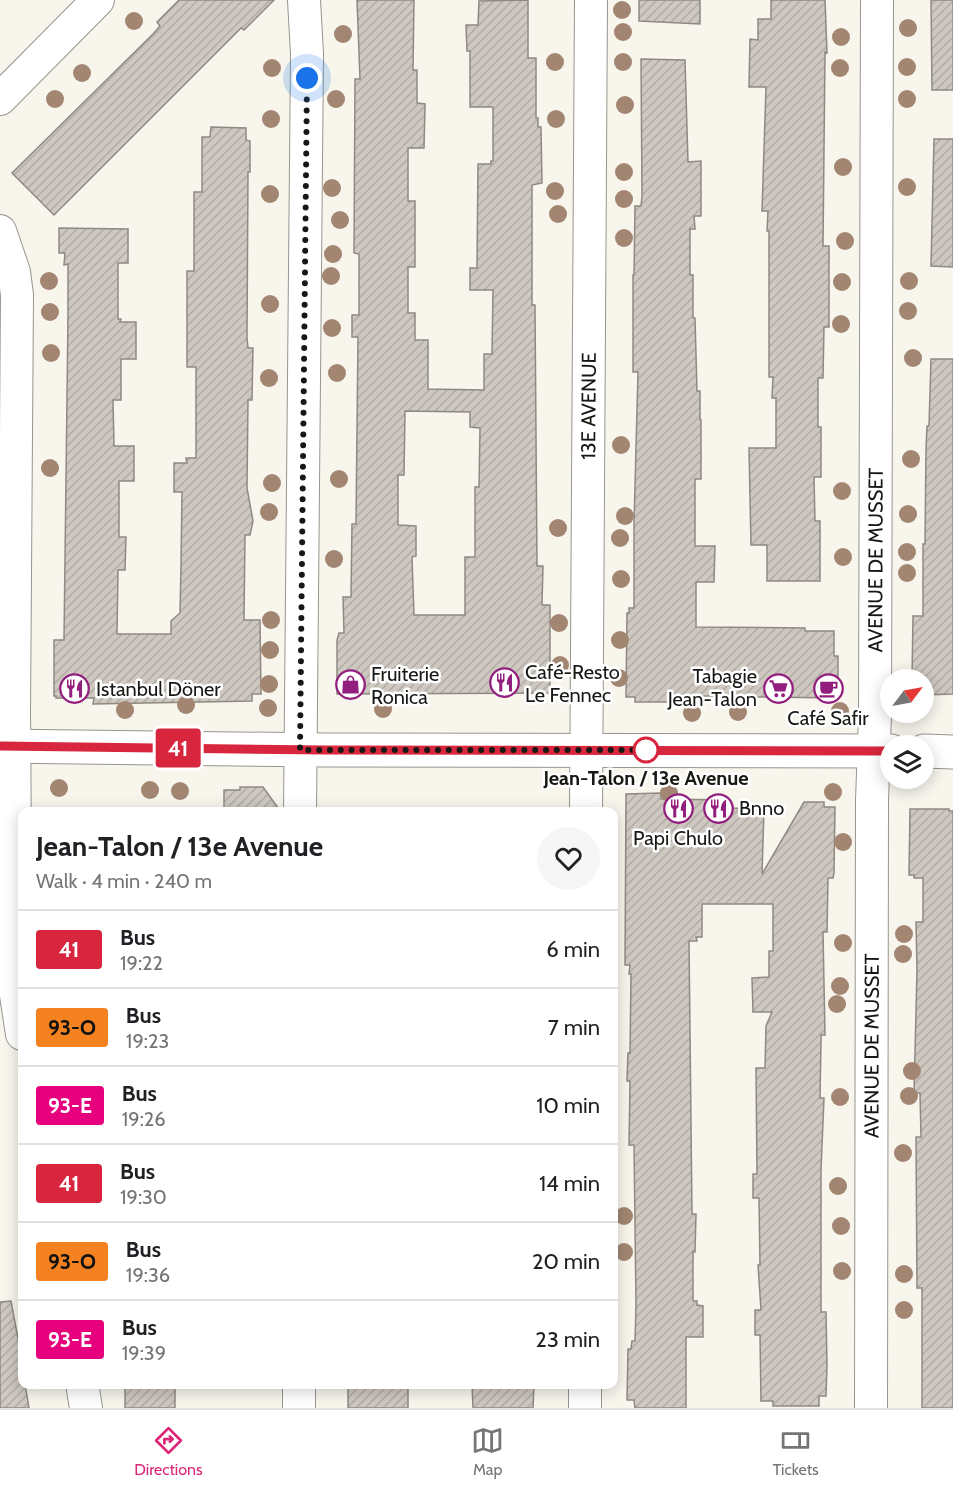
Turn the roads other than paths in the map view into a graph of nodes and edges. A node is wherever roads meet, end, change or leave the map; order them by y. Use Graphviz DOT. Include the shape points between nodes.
graph roads {
  1 [pos="98,0"];
  2 [pos="304,0"];
  3 [pos="591,0"];
  4 [pos="878,0"];
  5 [pos="0,99"];
  6 [pos="0,231"];
  7 [pos="882,735"];
  8 [pos="7,746"];
  9 [pos="300,750"];
  10 [pos="587,751"];
  11 [pos="880,751"];
  12 [pos="934,751"];
  13 [pos="953,752"];
  14 [pos="880,761"];
  15 [pos="300,807"];
  16 [pos="586,807"];
  17 [pos="18,1008"];
  18 [pos="83,1389"];
  19 [pos="299,1389"];
  20 [pos="585,1389"];
  21 [pos="86,1408"];
  22 [pos="298,1408"];
  23 [pos="585,1408"];
  24 [pos="871,1408"];
  1 -- 5 [label="street"];
  2 -- 9 [label="street" via="307,54"];
  3 -- 10 [label="street, 13E AVENUE"];
  4 -- 7 [label="street, AVENUE DE MUSSET"];
  6 -- 8 [label="street" via="14,272 17,295"];
  8 -- 9 [label="main road"];
  8 -- 17 [label="street"];
  9 -- 10 [label="main road"];
  9 -- 15 [label="street"];
  10 -- 11 [label="main road"];
  10 -- 16 [label="street, 13E AVENUE"];
  12 -- 13 [label="main road"];
  14 -- 24 [label="street, AVENUE DE MUSSET" via="872,801"];
  18 -- 21 [label="street"];
  19 -- 22 [label="street"];
  20 -- 23 [label="street"];
}
